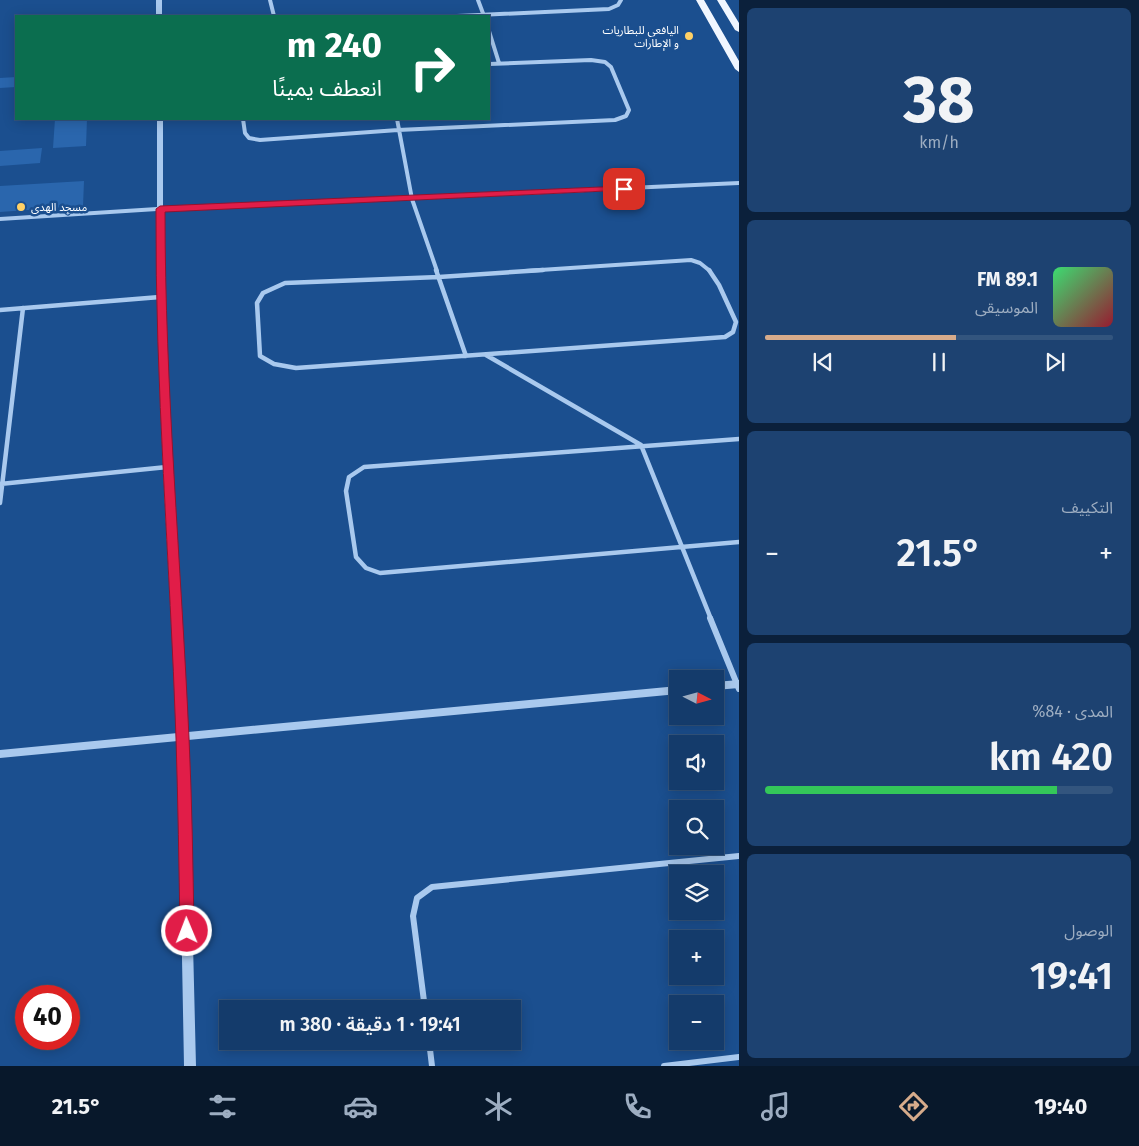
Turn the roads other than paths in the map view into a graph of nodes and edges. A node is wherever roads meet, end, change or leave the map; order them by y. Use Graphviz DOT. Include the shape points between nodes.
graph roads {
  1 [pos="159,0"];
  2 [pos="270,0"];
  3 [pos="478,0"];
  4 [pos="621,0"];
  5 [pos="700,0"];
  6 [pos="721,0"];
  7 [pos="159,15"];
  8 [pos="274,15"];
  9 [pos="484,15"];
  10 [pos="490,16"];
  11 [pos="739,30"];
  12 [pos="490,35"];
  13 [pos="498,63"];
  14 [pos="490,64"];
  15 [pos="739,69"];
  16 [pos="160,120"];
  17 [pos="243,120"];
  18 [pos="397,120"];
  19 [pos="398,130"];
  20 [pos="739,183"];
  21 [pos="412,199"];
  22 [pos="160,209"];
  23 [pos="0,219"];
  24 [pos="439,277"];
  25 [pos="160,297"];
  26 [pos="23,308"];
  27 [pos="0,310"];
  28 [pos="486,355"];
  29 [pos="466,356"];
  30 [pos="739,438"];
  31 [pos="641,445"];
  32 [pos="167,467"];
  33 [pos="0,484"];
  34 [pos="0,502"];
  35 [pos="739,542"];
  36 [pos="682,548"];
  37 [pos="724,686"];
  38 [pos="739,686"];
  39 [pos="669,691"];
  40 [pos="182,738"];
  41 [pos="0,754"];
  42 [pos="739,856"];
  43 [pos="423,1000"];
  44 [pos="430,1050"];
  45 [pos="739,1057"];
  46 [pos="190,1066"];
  47 [pos="432,1066"];
  48 [pos="664,1066"];
  1 -- 7 [label="street"];
  2 -- 8 [label="street"];
  3 -- 9 [label="street"];
  4 -- 10 [label="street" via="609,9"];
  5 -- 15 [label="main road"];
  6 -- 11 [label="main road"];
  12 -- 13 [label="street"];
  13 -- 14 [label="street"];
  13 -- 19 [label="street" via="605,62 611,67 629,110 626,116 615,120"];
  16 -- 22 [label="street"];
  17 -- 19 [label="street" via="244,133 249,138 260,140"];
  18 -- 19 [label="street"];
  19 -- 21 [label="street"];
  20 -- 21 [label="street"];
  21 -- 22 [label="street"];
  21 -- 24 [label="street"];
  22 -- 23 [label="street"];
  22 -- 25 [label="street"];
  24 -- 28 [label="street" via="700,261 708,267 736,322 733,332 725,337"];
  24 -- 29 [label="street"];
  24 -- 29 [label="street" via="285,283 263,293 257,303 260,356 274,364 296,368"];
  25 -- 26 [label="street"];
  25 -- 32 [label="street"];
  26 -- 27 [label="street"];
  26 -- 33 [label="street"];
  28 -- 29 [label="street"];
  28 -- 31 [label="street"];
  30 -- 31 [label="street"];
  31 -- 36 [label="street"];
  31 -- 36 [label="street" via="364,467 349,477 346,491 356,557 366,568 380,573"];
  32 -- 33 [label="street"];
  32 -- 40 [label="street"];
  33 -- 34 [label="street"];
  35 -- 36 [label="street"];
  36 -- 38 [label="street"];
  37 -- 38 [label="street"];
  39 -- 40 [label="street"];
  40 -- 41 [label="street"];
  40 -- 46 [label="street"];
  42 -- 43 [label="street" via="432,887 417,898 413,916"];
  44 -- 47 [label="street"];
  45 -- 48 [label="street"];
}
